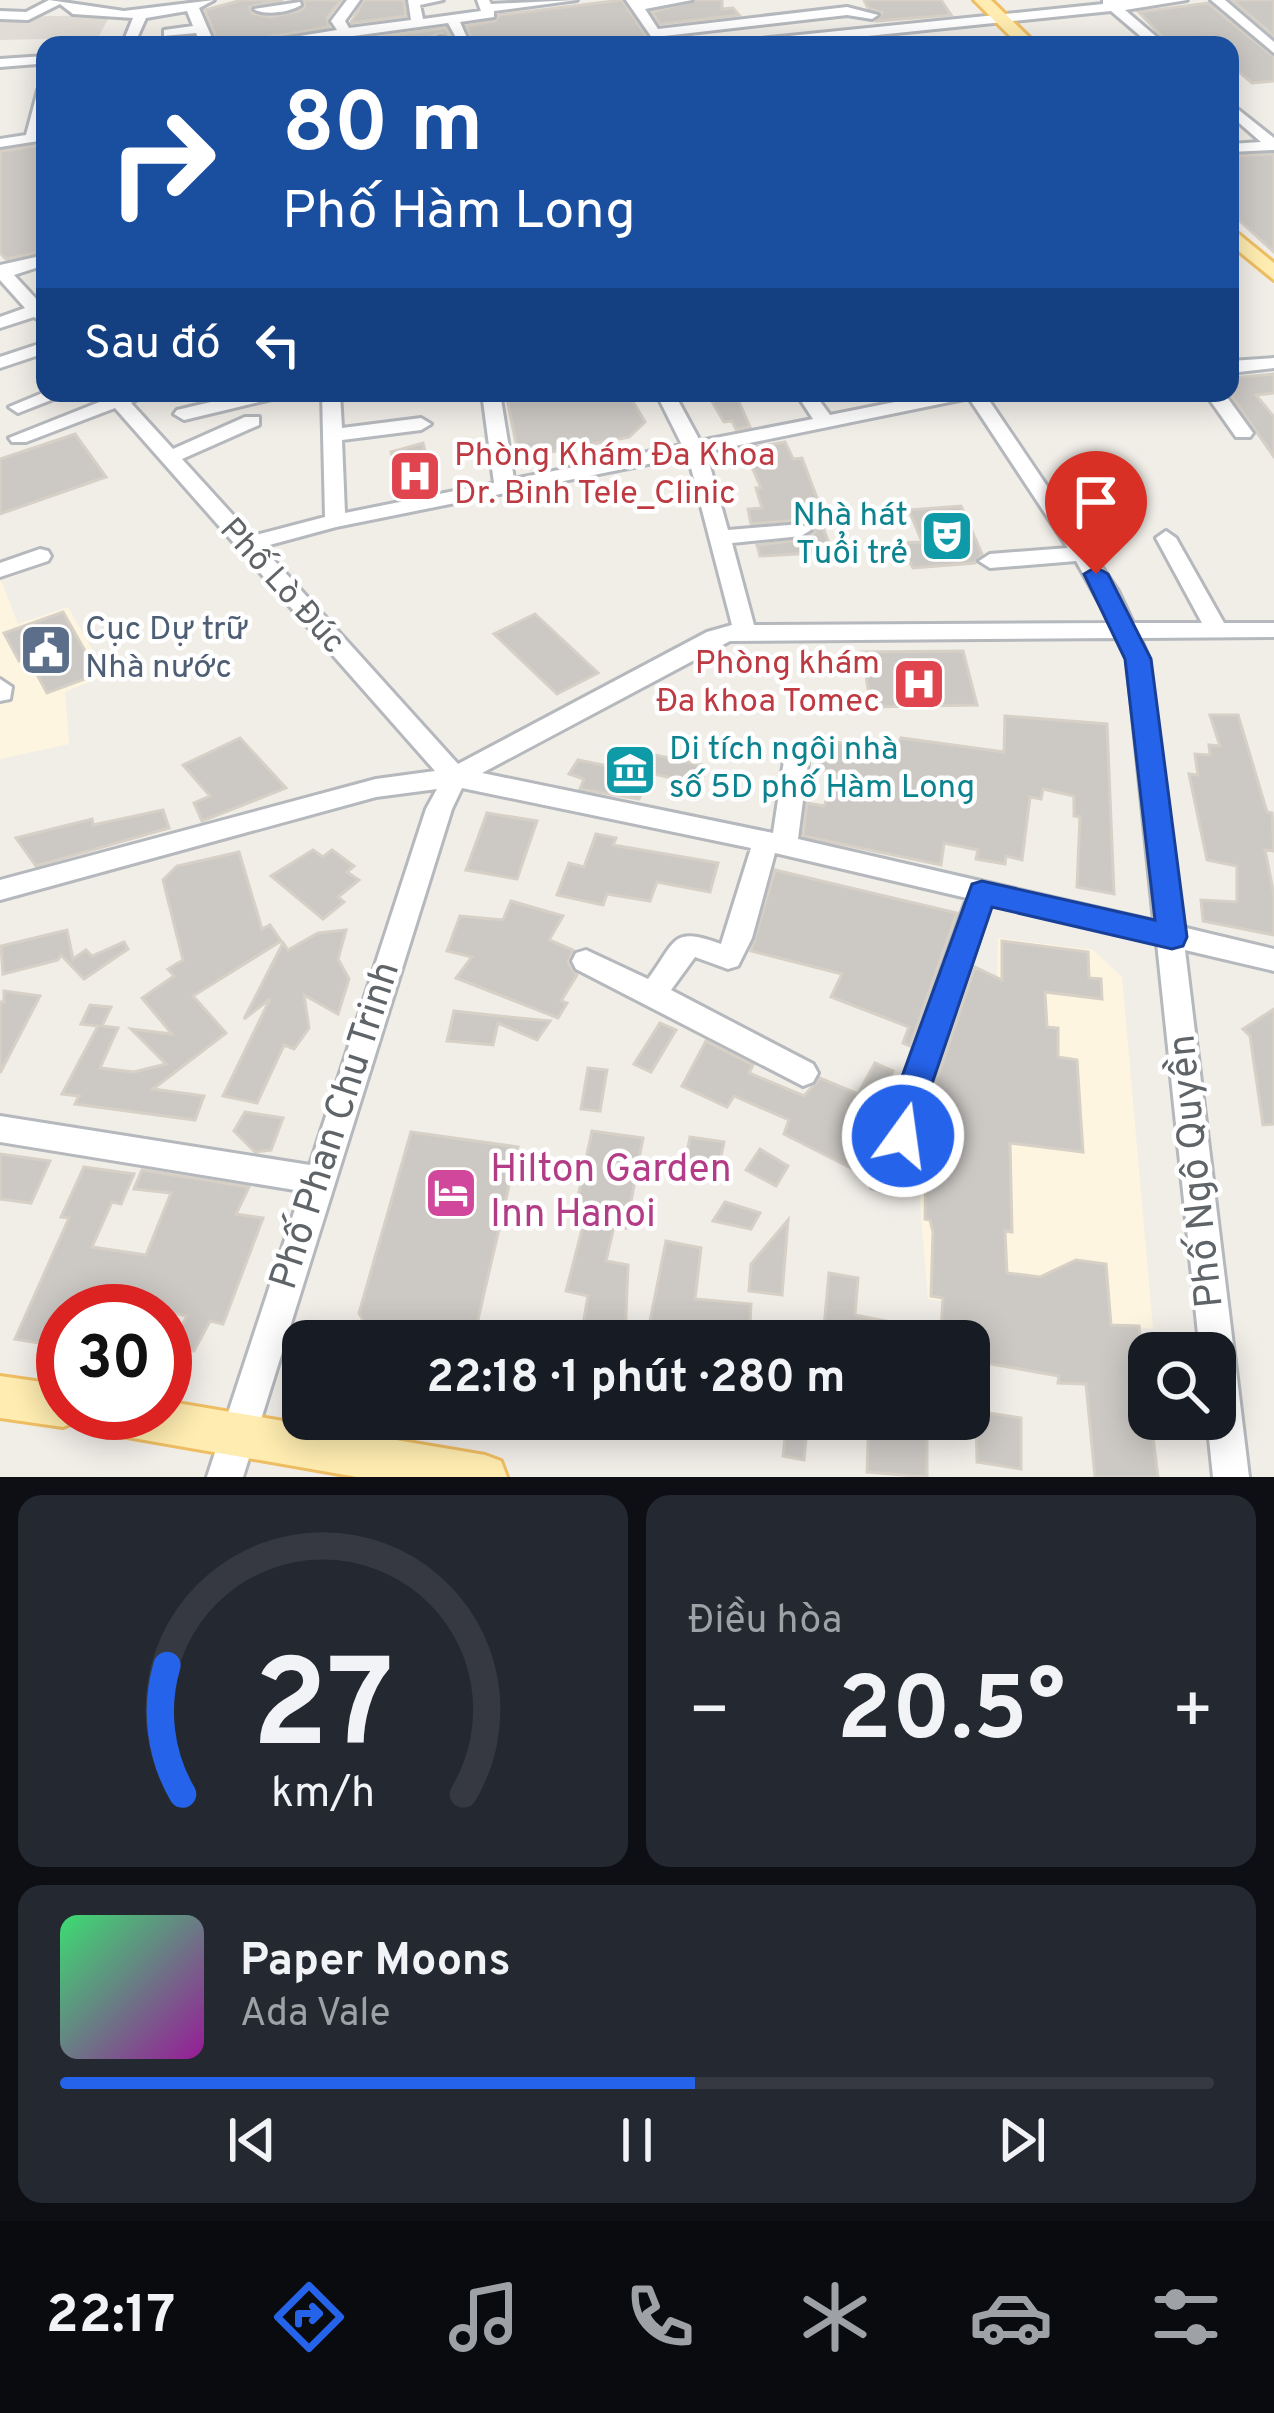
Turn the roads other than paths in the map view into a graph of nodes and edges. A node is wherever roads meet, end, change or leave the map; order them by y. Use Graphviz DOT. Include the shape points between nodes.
graph roads {
  1 [pos="2,0"];
  2 [pos="208,0"];
  3 [pos="354,0"];
  4 [pos="437,0"];
  5 [pos="572,0"];
  6 [pos="686,0"];
  7 [pos="863,0"];
  8 [pos="982,0"];
  9 [pos="1181,0"];
  10 [pos="1217,0"];
  11 [pos="56,1"];
  12 [pos="635,3"];
  13 [pos="742,4"];
  14 [pos="1111,4"];
  15 [pos="296,6"];
  16 [pos="486,7"];
  17 [pos="192,8"];
  18 [pos="260,8"];
  19 [pos="112,12"];
  20 [pos="142,12"];
  21 [pos="0,15"];
  22 [pos="872,15"];
  23 [pos="998,18"];
  24 [pos="452,19"];
  25 [pos="754,22"];
  26 [pos="418,23"];
  27 [pos="199,29"];
  28 [pos="169,33"];
  29 [pos="107,36"];
  30 [pos="132,36"];
  31 [pos="203,36"];
  32 [pos="347,36"];
  33 [pos="362,36"];
  34 [pos="461,36"];
  35 [pos="657,36"];
  36 [pos="676,36"];
  37 [pos="766,36"];
  38 [pos="887,36"];
  39 [pos="894,36"];
  40 [pos="1019,36"];
  41 [pos="1148,36"];
  42 [pos="1274,49"];
  43 [pos="0,63"];
  44 [pos="36,63"];
  45 [pos="1239,115"];
  46 [pos="36,137"];
  47 [pos="0,143"];
  48 [pos="1274,146"];
  49 [pos="1239,148"];
  50 [pos="1239,241"];
  51 [pos="36,262"];
  52 [pos="1,272"];
  53 [pos="1274,274"];
  54 [pos="0,303"];
  55 [pos="36,307"];
  56 [pos="36,308"];
  57 [pos="36,308"];
  58 [pos="0,322"];
  59 [pos="36,349"];
  60 [pos="0,363"];
  61 [pos="1274,363"];
  62 [pos="1239,366"];
  63 [pos="36,400"];
  64 [pos="106,402"];
  65 [pos="128,402"];
  66 [pos="234,402"];
  67 [pos="331,402"];
  68 [pos="492,402"];
  69 [pos="669,402"];
  70 [pos="811,402"];
  71 [pos="924,402"];
  72 [pos="978,402"];
  73 [pos="1221,402"];
  74 [pos="18,406"];
  75 [pos="184,414"];
  76 [pos="252,421"];
  77 [pos="824,421"];
  78 [pos="421,424"];
  79 [pos="1243,433"];
  80 [pos="332,434"];
  81 [pos="19,438"];
  82 [pos="695,448"];
  83 [pos="167,459"];
  84 [pos="505,487"];
  85 [pos="335,521"];
  86 [pos="801,530"];
  87 [pos="720,537"];
  88 [pos="1166,538"];
  89 [pos="244,545"];
  90 [pos="1082,554"];
  91 [pos="40,556"];
  92 [pos="990,561"];
  93 [pos="0,570"];
  94 [pos="1216,629"];
  95 [pos="1126,630"];
  96 [pos="1274,630"];
  97 [pos="745,633"];
  98 [pos="797,754"];
  99 [pos="455,777"];
  100 [pos="775,843"];
  101 [pos="0,890"];
  102 [pos="982,893"];
  103 [pos="1172,937"];
  104 [pos="1274,960"];
  105 [pos="586,961"];
  106 [pos="653,994"];
  107 [pos="803,1073"];
  108 [pos="0,1129"];
  109 [pos="883,1177"];
  110 [pos="318,1180"];
  111 [pos="0,1396"];
  112 [pos="36,1402"];
  113 [pos="192,1427"];
  114 [pos="238,1435"];
  115 [pos="225,1477"];
  116 [pos="485,1477"];
  117 [pos="1231,1477"];
  1 -- 11 [label="street"];
  2 -- 17 [label="street"];
  3 -- 32 [label="street" via="338,21"];
  4 -- 26 [label="street" via="413,2"];
  5 -- 16 [label="street"];
  6 -- 12 [label="street"];
  7 -- 22 [label="street"];
  8 -- 23 [label="main road"];
  9 -- 14 [label="street"];
  10 -- 42 [label="street"];
  11 -- 19 [label="street"];
  11 -- 21 [label="street" via="28,16"];
  12 -- 35 [label="street"];
  13 -- 25 [label="street"];
  14 -- 23 [label="street"];
  14 -- 41 [label="street"];
  15 -- 18 [label="street"];
  16 -- 24 [label="street"];
  17 -- 20 [label="street"];
  17 -- 27 [label="street"];
  19 -- 20 [label="street"];
  19 -- 29 [label="street"];
  20 -- 30 [label="street"];
  22 -- 25 [label="street"];
  22 -- 38 [label="street"];
  23 -- 39 [label="street"];
  23 -- 40 [label="main road"];
  24 -- 26 [label="street"];
  24 -- 34 [label="street"];
  25 -- 36 [label="street"];
  25 -- 37 [label="street"];
  26 -- 33 [label="street"];
  27 -- 28 [label="street"];
  27 -- 31 [label="street"];
  43 -- 44 [label="street"];
  45 -- 48 [label="street"];
  46 -- 47 [label="street"];
  48 -- 49 [label="street"];
  50 -- 53 [label="main road"];
  51 -- 52 [label="street"];
  52 -- 55 [label="street"];
  54 -- 56 [label="street"];
  57 -- 58 [label="street"];
  59 -- 60 [label="street"];
  61 -- 62 [label="street"];
  63 -- 74 [label="street"];
  64 -- 81 [label="street"];
  65 -- 83 [label="street, Phố Lò Đúc"];
  66 -- 75 [label="street"];
  67 -- 80 [label="street"];
  68 -- 84 [label="street"];
  69 -- 82 [label="street"];
  70 -- 77 [label="street"];
  71 -- 77 [label="street"];
  72 -- 90 [label="street, Phố Ngô Quyền"];
  73 -- 79 [label="street"];
  76 -- 83 [label="street"];
  77 -- 82 [label="street"];
  78 -- 80 [label="street"];
  80 -- 85 [label="street"];
  82 -- 84 [label="street"];
  82 -- 87 [label="street"];
  83 -- 89 [label="street, Phố Lò Đúc"];
  84 -- 85 [label="street"];
  85 -- 89 [label="street"];
  86 -- 87 [label="street"];
  87 -- 97 [label="street"];
  88 -- 94 [label="street"];
  89 -- 99 [label="street, Phố Lò Đúc"];
  90 -- 92 [label="street"];
  90 -- 95 [label="street, Phố Ngô Quyền"];
  91 -- 93 [label="street"];
  94 -- 95 [label="street"];
  94 -- 96 [label="street"];
  95 -- 97 [label="street"];
  95 -- 103 [label="street, Phố Ngô Quyền" via="1138,659"];
  97 -- 99 [label="street" via="715,637"];
  98 -- 100 [label="street"];
  99 -- 100 [label="street"];
  99 -- 101 [label="street" via="376,788"];
  99 -- 110 [label="street, Phố Phan Chu Trinh"];
  100 -- 102 [label="street"];
  100 -- 106 [label="street" via="728,958 688,944"];
  102 -- 103 [label="street"];
  102 -- 109 [label="street"];
  103 -- 104 [label="street"];
  103 -- 117 [label="street, Phố Ngô Quyền"];
  105 -- 106 [label="street"];
  106 -- 107 [label="street"];
  108 -- 110 [label="street"];
  110 -- 114 [label="street, Phố Phan Chu Trinh"];
  111 -- 112 [label="main road"];
  113 -- 114 [label="main road"];
  114 -- 115 [label="street, Phố Phan Chu Trinh"];
  114 -- 116 [label="main road"];
}
